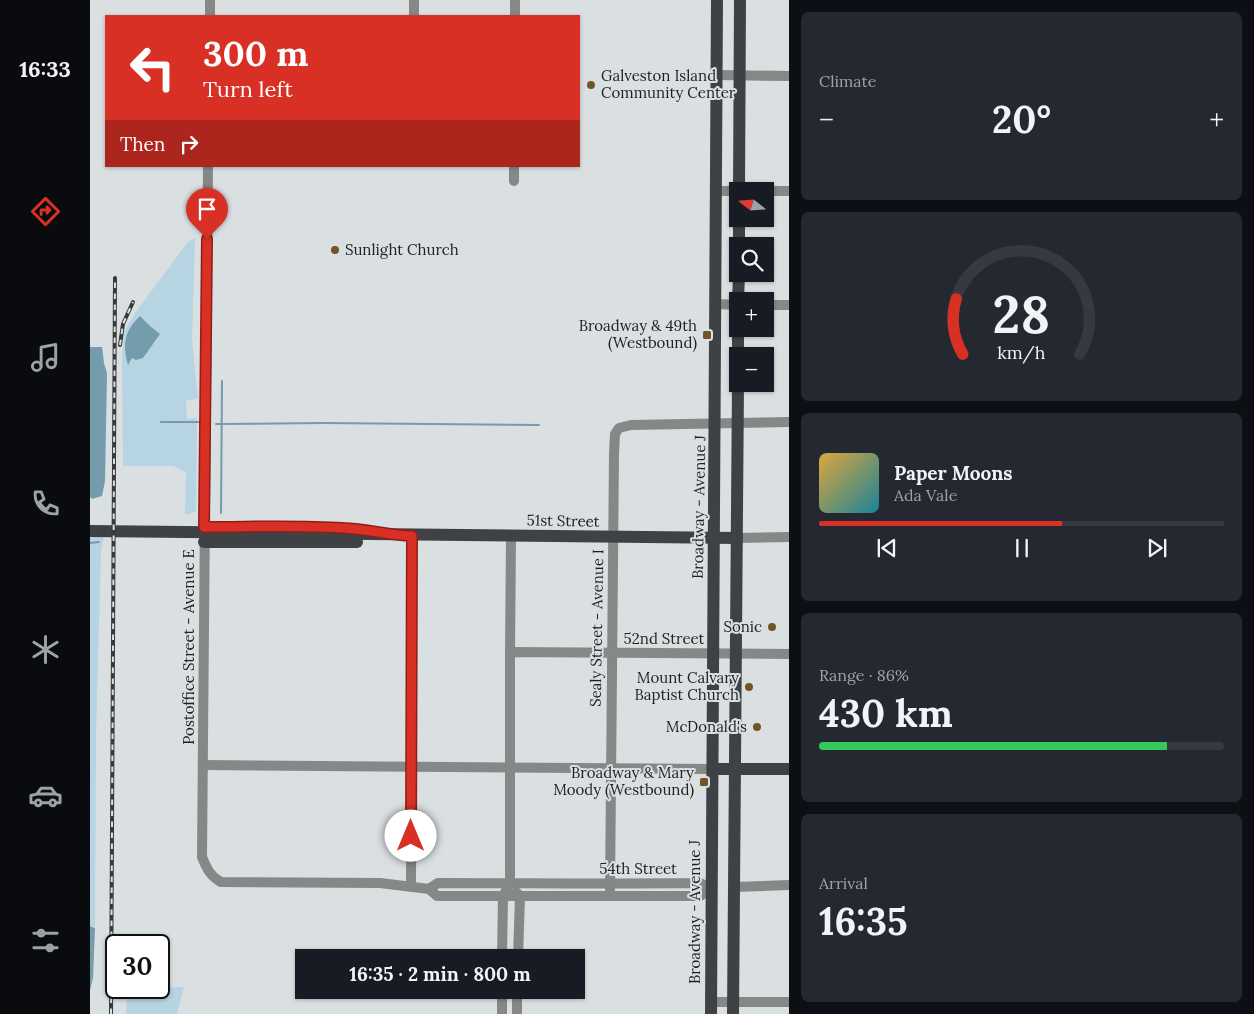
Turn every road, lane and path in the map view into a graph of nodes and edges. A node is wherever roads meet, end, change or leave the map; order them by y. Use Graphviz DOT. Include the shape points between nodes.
graph roads {
  1 [pos="210,0"];
  2 [pos="414,0"];
  3 [pos="515,0"];
  4 [pos="718,0"];
  5 [pos="740,0"];
  6 [pos="210,15"];
  7 [pos="414,15"];
  8 [pos="515,15"];
  9 [pos="717,75"];
  10 [pos="740,75"];
  11 [pos="789,76"];
  12 [pos="208,167"];
  13 [pos="514,167"];
  14 [pos="514,182"];
  15 [pos="739,182"];
  16 [pos="716,190"];
  17 [pos="729,191"];
  18 [pos="774,191"];
  19 [pos="789,191"];
  20 [pos="729,303"];
  21 [pos="716,304"];
  22 [pos="774,305"];
  23 [pos="789,305"];
  24 [pos="738,392"];
  25 [pos="716,422"];
  26 [pos="738,422"];
  27 [pos="789,422"];
  28 [pos="204,527"];
  29 [pos="90,531"];
  30 [pos="396,535"];
  31 [pos="412,536"];
  32 [pos="512,536"];
  33 [pos="613,538"];
  34 [pos="715,538"];
  35 [pos="736,538"];
  36 [pos="789,538"];
  37 [pos="204,542"];
  38 [pos="510,652"];
  39 [pos="611,654"];
  40 [pos="714,654"];
  41 [pos="736,654"];
  42 [pos="789,654"];
  43 [pos="204,765"];
  44 [pos="412,767"];
  45 [pos="509,767"];
  46 [pos="610,768"];
  47 [pos="713,769"];
  48 [pos="735,769"];
  49 [pos="789,769"];
  50 [pos="202,857"];
  51 [pos="510,883"];
  52 [pos="610,884"];
  53 [pos="789,885"];
  54 [pos="411,887"];
  55 [pos="711,888"];
  56 [pos="734,888"];
  57 [pos="430,889"];
  58 [pos="503,896"];
  59 [pos="520,896"];
  60 [pos="610,896"];
  61 [pos="502,949"];
  62 [pos="518,949"];
  63 [pos="502,999"];
  64 [pos="517,999"];
  65 [pos="789,1002"];
  66 [pos="711,1008"];
  67 [pos="733,1008"];
  68 [pos="502,1014"];
  69 [pos="517,1014"];
  1 -- 6 [label="street"];
  2 -- 7 [label="street"];
  3 -- 8 [label="street"];
  4 -- 9 [label="main road, Broadway - Avenue J"];
  5 -- 10 [label="main road"];
  9 -- 10 [label="street"];
  9 -- 16 [label="main road, Broadway - Avenue J"];
  10 -- 11 [label="street"];
  10 -- 15 [label="main road"];
  12 -- 28 [label="street, Postoffice Street - Avenue E"];
  13 -- 14 [label="street"];
  16 -- 17 [label="street"];
  16 -- 21 [label="main road, Broadway - Avenue J"];
  18 -- 19 [label="street"];
  20 -- 21 [label="street"];
  21 -- 25 [label="main road, Broadway - Avenue J"];
  22 -- 23 [label="street"];
  24 -- 26 [label="main road"];
  25 -- 26 [label="street"];
  25 -- 33 [label="street, Sealy Street - Avenue I" via="619,428 614,454"];
  25 -- 34 [label="main road, Broadway - Avenue J"];
  26 -- 27 [label="street"];
  26 -- 35 [label="main road"];
  28 -- 30 [label="main road" via="335,527"];
  28 -- 37 [label="street, Postoffice Street - Avenue E"];
  29 -- 30 [label="main road, 51st Street"];
  30 -- 31 [label="main road, 51st Street"];
  30 -- 37 [label="main road" via="340,544"];
  31 -- 32 [label="main road, 51st Street"];
  31 -- 44 [label="street"];
  32 -- 33 [label="main road, 51st Street"];
  32 -- 38 [label="street"];
  33 -- 34 [label="main road, 51st Street"];
  33 -- 39 [label="street, Sealy Street - Avenue I"];
  34 -- 35 [label="main road, 51st Street"];
  34 -- 40 [label="main road, Broadway - Avenue J"];
  35 -- 36 [label="street, 51st Street"];
  35 -- 41 [label="main road"];
  37 -- 43 [label="street, Postoffice Street - Avenue E"];
  38 -- 39 [label="street, 52nd Street"];
  38 -- 45 [label="street"];
  39 -- 40 [label="street, 52nd Street"];
  39 -- 46 [label="street, Sealy Street - Avenue I"];
  40 -- 41 [label="street, 52nd Street"];
  40 -- 47 [label="main road, Broadway - Avenue J"];
  41 -- 42 [label="street, 52nd Street"];
  41 -- 48 [label="main road"];
  43 -- 44 [label="street"];
  43 -- 50 [label="street, Postoffice Street - Avenue E"];
  44 -- 45 [label="street"];
  44 -- 54 [label="street"];
  45 -- 46 [label="street"];
  45 -- 51 [label="street"];
  46 -- 47 [label="street"];
  46 -- 52 [label="street, Sealy Street - Avenue I"];
  47 -- 48 [label="main road"];
  47 -- 55 [label="main road, Broadway - Avenue J"];
  48 -- 49 [label="main road"];
  48 -- 56 [label="main road"];
  50 -- 54 [label="street, 54th Street" via="212,877 221,882 380,883"];
  51 -- 52 [label="street, 54th Street"];
  51 -- 57 [label="street, 54th Street" via="438,883"];
  51 -- 58 [label="street"];
  51 -- 59 [label="street"];
  52 -- 55 [label="street, 54th Street" via="700,883"];
  52 -- 60 [label="street, Sealy Street - Avenue I"];
  53 -- 56 [label="street"];
  54 -- 57 [label="street, 54th Street"];
  55 -- 56 [label="main road"];
  55 -- 60 [label="street, 54th Street" via="700,896"];
  55 -- 66 [label="main road, Broadway - Avenue J"];
  56 -- 67 [label="main road"];
  57 -- 58 [label="street, 54th Street" via="437,896"];
  58 -- 59 [label="street, 54th Street"];
  58 -- 61 [label="street"];
  59 -- 60 [label="street, 54th Street"];
  59 -- 62 [label="street"];
  63 -- 68 [label="street"];
  64 -- 69 [label="street"];
  65 -- 67 [label="street"];
  66 -- 67 [label="street"];
}
